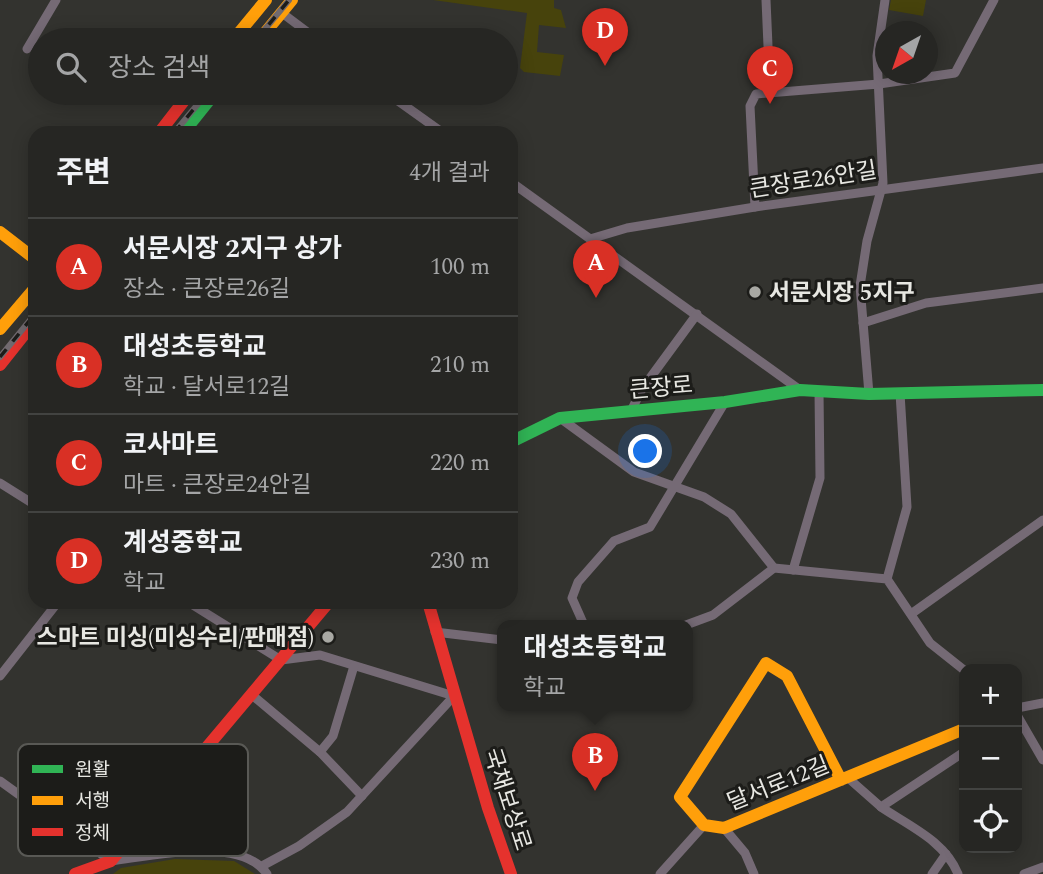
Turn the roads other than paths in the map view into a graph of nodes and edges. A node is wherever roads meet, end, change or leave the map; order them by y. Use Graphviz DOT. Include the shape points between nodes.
graph roads {
  1 [pos="56,0"];
  2 [pos="266,0"];
  3 [pos="292,0"];
  4 [pos="766,0"];
  5 [pos="886,0"];
  6 [pos="994,0"];
  7 [pos="282,13"];
  8 [pos="883,21"];
  9 [pos="39,28"];
  10 [pos="243,28"];
  11 [pos="269,28"];
  12 [pos="301,28"];
  13 [pos="938,75"];
  14 [pos="880,84"];
  15 [pos="770,92"];
  16 [pos="181,105"];
  17 [pos="205,105"];
  18 [pos="404,105"];
  19 [pos="164,126"];
  20 [pos="189,126"];
  21 [pos="433,126"];
  22 [pos="1043,168"];
  23 [pos="518,187"];
  24 [pos="881,188"];
  25 [pos="755,207"];
  26 [pos="0,232"];
  27 [pos="590,239"];
  28 [pos="28,254"];
  29 [pos="1043,288"];
  30 [pos="28,296"];
  31 [pos="697,314"];
  32 [pos="863,323"];
  33 [pos="0,329"];
  34 [pos="28,330"];
  35 [pos="0,365"];
  36 [pos="800,390"];
  37 [pos="1043,390"];
  38 [pos="819,391"];
  39 [pos="900,393"];
  40 [pos="869,394"];
  41 [pos="725,402"];
  42 [pos="631,411"];
  43 [pos="560,418"];
  44 [pos="518,439"];
  45 [pos="0,483"];
  46 [pos="675,486"];
  47 [pos="28,501"];
  48 [pos="1043,520"];
  49 [pos="774,568"];
  50 [pos="793,570"];
  51 [pos="887,579"];
  52 [pos="53,609"];
  53 [pos="199,609"];
  54 [pos="324,609"];
  55 [pos="430,609"];
  56 [pos="911,614"];
  57 [pos="582,620"];
  58 [pos="693,622"];
  59 [pos="435,632"];
  60 [pos="497,639"];
  61 [pos="281,660"];
  62 [pos="354,666"];
  63 [pos="959,666"];
  64 [pos="0,676"];
  65 [pos="252,695"];
  66 [pos="454,696"];
  67 [pos="1043,703"];
  68 [pos="1022,707"];
  69 [pos="1022,724"];
  70 [pos="959,733"];
  71 [pos="210,744"];
  72 [pos="320,752"];
  73 [pos="959,755"];
  74 [pos="1043,760"];
  75 [pos="844,779"];
  76 [pos="0,781"];
  77 [pos="18,794"];
  78 [pos="362,796"];
  79 [pos="881,807"];
  80 [pos="704,825"];
  81 [pos="724,828"];
  82 [pos="946,854"];
  83 [pos="104,856"];
  84 [pos="115,856"];
  85 [pos="149,856"];
  86 [pos="237,856"];
  87 [pos="111,861"];
  88 [pos="1043,867"];
  89 [pos="265,870"];
  90 [pos="75,874"];
  91 [pos="511,874"];
  92 [pos="660,874"];
  93 [pos="754,874"];
  94 [pos="932,874"];
  95 [pos="958,874"];
  96 [pos="1024,874"];
  1 -- 9 [label="street"];
  2 -- 10 [label="street"];
  3 -- 7 [label="street"];
  4 -- 15 [label="street"];
  5 -- 8 [label="street"];
  6 -- 13 [label="street" via="955,73"];
  7 -- 11 [label="street"];
  7 -- 12 [label="street"];
  14 -- 15 [label="street"];
  14 -- 24 [label="street"];
  15 -- 25 [label="street" via="756,93 750,106"];
  16 -- 19 [label="street"];
  17 -- 20 [label="street"];
  18 -- 21 [label="street"];
  22 -- 24 [label="street, 큰장로26안길"];
  23 -- 27 [label="street"];
  24 -- 25 [label="street, 큰장로26안길"];
  24 -- 32 [label="street" via="860,286"];
  25 -- 27 [label="street, 큰장로26안길" via="627,228"];
  26 -- 28 [label="street"];
  27 -- 31 [label="street"];
  29 -- 32 [label="street" via="926,303"];
  30 -- 33 [label="street"];
  31 -- 36 [label="street"];
  31 -- 42 [label="street"];
  32 -- 40 [label="street"];
  34 -- 35 [label="street"];
  36 -- 38 [label="street, 큰장로"];
  36 -- 41 [label="street, 큰장로"];
  37 -- 39 [label="street, 큰장로"];
  38 -- 40 [label="street, 큰장로"];
  38 -- 50 [label="street" via="820,478"];
  39 -- 40 [label="street, 큰장로"];
  39 -- 51 [label="street" via="907,507"];
  41 -- 42 [label="street, 큰장로"];
  41 -- 46 [label="street"];
  42 -- 43 [label="street, 큰장로"];
  43 -- 44 [label="street, 큰장로"];
  43 -- 46 [label="street" via="634,472"];
  45 -- 47 [label="street"];
  46 -- 49 [label="street" via="704,496 730,514"];
  46 -- 57 [label="street" via="650,527 614,541 578,582 572,598"];
  48 -- 56 [label="street"];
  49 -- 50 [label="street"];
  49 -- 58 [label="street" via="713,615"];
  50 -- 51 [label="street"];
  51 -- 56 [label="street"];
  52 -- 64 [label="street"];
  53 -- 61 [label="street"];
  54 -- 61 [label="street"];
  55 -- 59 [label="street, 국채보상로"];
  56 -- 63 [label="street" via="930,643"];
  59 -- 60 [label="street"];
  59 -- 66 [label="street, 국채보상로"];
  61 -- 62 [label="street" via="320,655"];
  61 -- 65 [label="street"];
  62 -- 66 [label="street"];
  62 -- 72 [label="street" via="333,736"];
  65 -- 71 [label="street"];
  65 -- 72 [label="street"];
  66 -- 78 [label="street"];
  66 -- 91 [label="street, 국채보상로"];
  67 -- 68 [label="street"];
  69 -- 74 [label="street"];
  70 -- 75 [label="street, 달서로12길"];
  72 -- 78 [label="street"];
  73 -- 79 [label="street"];
  75 -- 79 [label="street, 달서로12길"];
  75 -- 80 [label="street, 달서로12길" via="787,676 766,663 680,797"];
  75 -- 81 [label="street, 달서로12길"];
  76 -- 77 [label="street"];
  78 -- 89 [label="street"];
  79 -- 82 [label="street, 달서로12길"];
  80 -- 81 [label="street, 달서로12길"];
  80 -- 92 [label="street"];
  81 -- 93 [label="street, 달서로12길" via="745,853"];
  82 -- 94 [label="street"];
  82 -- 95 [label="street, 달서로12길"];
  83 -- 87 [label="street"];
  84 -- 87 [label="street"];
  85 -- 87 [label="street"];
  86 -- 89 [label="street"];
  87 -- 90 [label="street"];
  88 -- 96 [label="street"];
}
